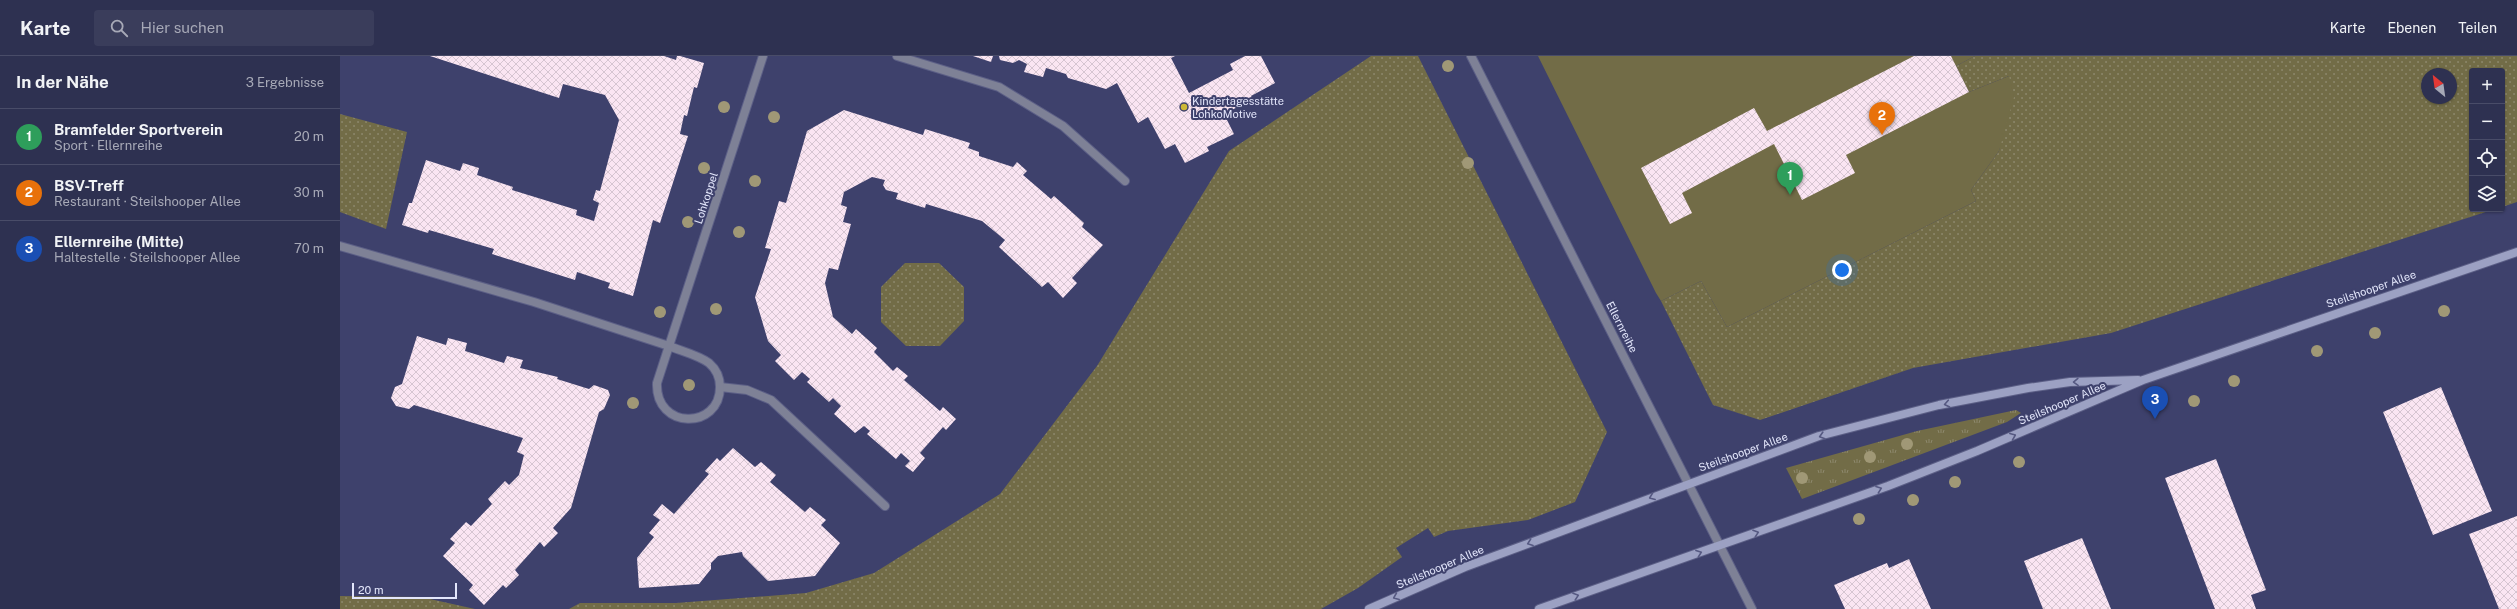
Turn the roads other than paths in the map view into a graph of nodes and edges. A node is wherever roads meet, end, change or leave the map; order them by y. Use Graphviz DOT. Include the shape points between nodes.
graph roads {
  1 [pos="764,56"];
  2 [pos="897,56"];
  3 [pos="1471,56"];
  4 [pos="1125,181"];
  5 [pos="340,246"];
  6 [pos="2517,252"];
  7 [pos="669,346"];
  8 [pos="2143,380"];
  9 [pos="720,387"];
  10 [pos="1688,484"];
  11 [pos="885,506"];
  12 [pos="1720,546"];
  13 [pos="1369,609"];
  14 [pos="1540,609"];
  15 [pos="1752,609"];
  1 -- 7 [label="street, Lohkoppel"];
  2 -- 4 [label="street" via="999,87 1063,126"];
  3 -- 10 [label="street, Ellernreihe"];
  5 -- 7 [label="street" via="534,302"];
  6 -- 8 [label="main road, Steilshooper Allee"];
  7 -- 9 [label="street" via="707,361 716,371"];
  7 -- 9 [label="street, Lohkoppel" via="656,388 659,400 670,414 686,419 703,416 716,404"];
  8 -- 10 [label="main road, Steilshooper Allee, one-way" via="2070,382 1939,405 1819,436"];
  12 -- 8 [label="main road, Steilshooper Allee, one-way" via="1978,451"];
  9 -- 11 [label="street" via="747,390 771,400"];
  10 -- 12 [label="street, Ellernreihe"];
  10 -- 13 [label="main road, Steilshooper Allee, one-way" via="1465,567"];
  14 -- 12 [label="main road, Steilshooper Allee, one-way"];
  12 -- 15 [label="street, Ellernreihe"];
}
